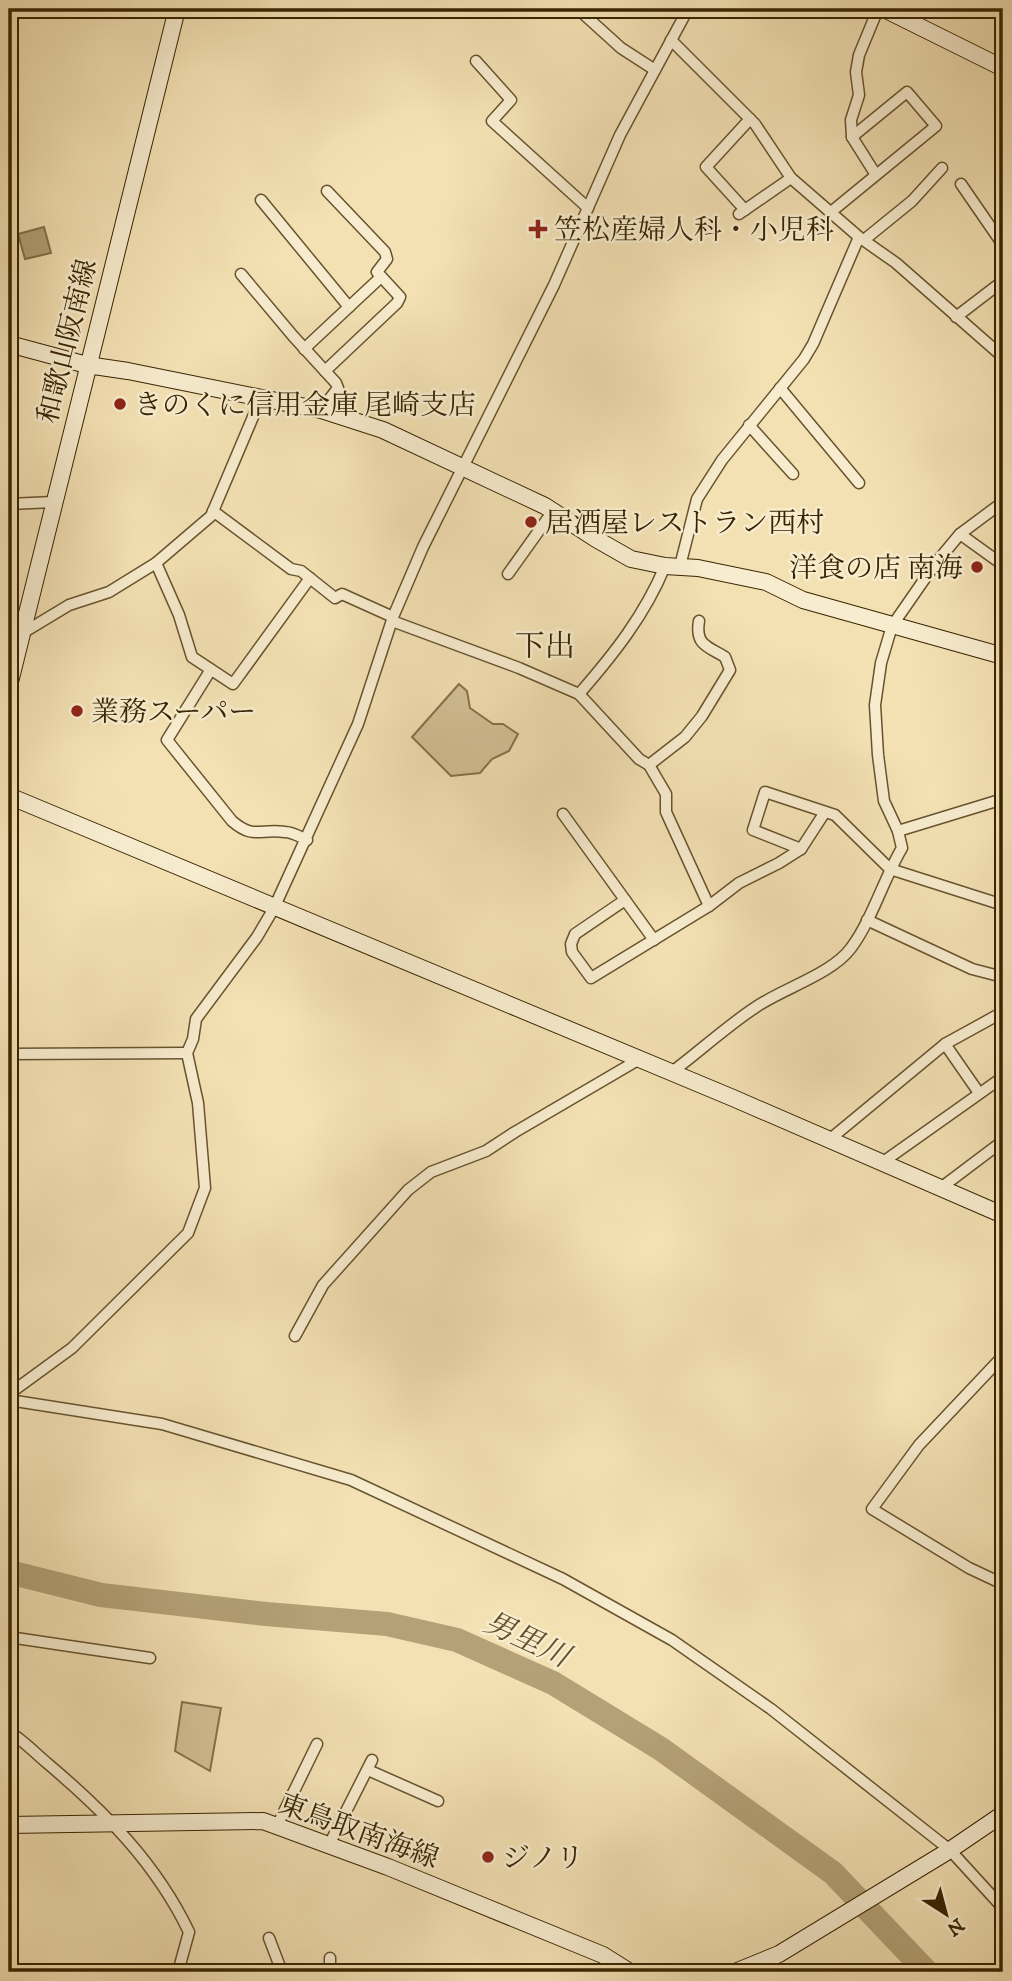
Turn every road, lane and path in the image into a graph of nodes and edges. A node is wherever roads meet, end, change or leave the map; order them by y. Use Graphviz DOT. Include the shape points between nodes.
graph roads {
  1 [pos="177,9"];
  2 [pos="578,9"];
  3 [pos="688,9"];
  4 [pos="878,9"];
  5 [pos="884,9"];
  6 [pos="671,40"];
  7 [pos="476,61"];
  8 [pos="1003,68"];
  9 [pos="655,70"];
  10 [pos="750,120"];
  11 [pos="852,137"];
  12 [pos="942,168"];
  13 [pos="876,175"];
  14 [pos="791,178"];
  15 [pos="961,184"];
  16 [pos="327,191"];
  17 [pos="261,200"];
  18 [pos="588,208"];
  19 [pos="831,212"];
  20 [pos="861,238"];
  21 [pos="1003,244"];
  22 [pos="241,274"];
  23 [pos="381,277"];
  24 [pos="1003,281"];
  25 [pos="349,307"];
  26 [pos="956,317"];
  27 [pos="9,344"];
  28 [pos="304,349"];
  29 [pos="1003,357"];
  30 [pos="87,365"];
  31 [pos="325,371"];
  32 [pos="780,388"];
  33 [pos="261,398"];
  34 [pos="321,410"];
  35 [pos="749,425"];
  36 [pos="461,468"];
  37 [pos="793,474"];
  38 [pos="859,483"];
  39 [pos="53,502"];
  40 [pos="1003,502"];
  41 [pos="9,504"];
  42 [pos="213,511"];
  43 [pos="553,512"];
  44 [pos="960,534"];
  45 [pos="156,563"];
  46 [pos="1003,565"];
  47 [pos="672,566"];
  48 [pos="508,574"];
  49 [pos="310,578"];
  50 [pos="393,619"];
  51 [pos="699,621"];
  52 [pos="892,626"];
  53 [pos="22,634"];
  54 [pos="1003,656"];
  55 [pos="210,671"];
  56 [pos="9,686"];
  57 [pos="579,694"];
  58 [pos="649,765"];
  59 [pos="9,796"];
  60 [pos="1003,799"];
  61 [pos="825,812"];
  62 [pos="563,814"];
  63 [pos="898,831"];
  64 [pos="307,840"];
  65 [pos="801,849"];
  66 [pos="890,869"];
  67 [pos="625,900"];
  68 [pos="1003,905"];
  69 [pos="709,906"];
  70 [pos="274,908"];
  71 [pos="867,920"];
  72 [pos="654,940"];
  73 [pos="1003,977"];
  74 [pos="1000,1014"];
  75 [pos="1003,1026"];
  76 [pos="945,1044"];
  77 [pos="9,1054"];
  78 [pos="187,1054"];
  79 [pos="638,1060"];
  80 [pos="672,1072"];
  81 [pos="1003,1077"];
  82 [pos="979,1093"];
  83 [pos="829,1140"];
  84 [pos="1003,1141"];
  85 [pos="883,1162"];
  86 [pos="942,1188"];
  87 [pos="1001,1211"];
  88 [pos="295,1336"];
  89 [pos="1003,1356"];
  90 [pos="9,1394"];
  91 [pos="9,1400"];
  92 [pos="1003,1584"];
  93 [pos="9,1637"];
  94 [pos="150,1658"];
  95 [pos="9,1732"];
  96 [pos="317,1744"];
  97 [pos="438,1801"];
  98 [pos="1003,1814"];
  99 [pos="115,1824"];
  100 [pos="9,1825"];
  101 [pos="277,1826"];
  102 [pos="329,1845"];
  103 [pos="950,1850"];
  104 [pos="1003,1908"];
  105 [pos="269,1938"];
  106 [pos="330,1958"];
  107 [pos="178,1972"];
  108 [pos="282,1972"];
  109 [pos="330,1972"];
  110 [pos="630,1972"];
  111 [pos="735,1972"];
  1 -- 30 [label="street, 和歌山阪南線"];
  2 -- 9 [label="street" via="621,48"];
  3 -- 6 [label="street"];
  4 -- 11 [label="street" via="859,55"];
  5 -- 8 [label="street"];
  6 -- 9 [label="street"];
  6 -- 10 [label="street"];
  7 -- 18 [label="street" via="511,100 492,121"];
  9 -- 18 [label="street"];
  10 -- 14 [label="street"];
  10 -- 14 [label="street" via="706,167 742,212"];
  11 -- 13 [label="street"];
  11 -- 13 [label="street" via="907,92 936,126"];
  12 -- 20 [label="street" via="912,201"];
  13 -- 19 [label="street"];
  14 -- 19 [label="street"];
  15 -- 21 [label="street"];
  16 -- 23 [label="street" via="385,251 387,259 377,272"];
  17 -- 25 [label="street"];
  18 -- 36 [label="street"];
  19 -- 20 [label="street"];
  20 -- 26 [label="street"];
  20 -- 32 [label="street" via="813,344"];
  22 -- 28 [label="street"];
  23 -- 25 [label="street"];
  23 -- 31 [label="street" via="399,295 399,301"];
  24 -- 26 [label="street"];
  25 -- 28 [label="street"];
  26 -- 29 [label="street"];
  27 -- 30 [label="street"];
  28 -- 31 [label="street"];
  30 -- 33 [label="street"];
  30 -- 39 [label="street, 和歌山阪南線"];
  31 -- 34 [label="street" via="338,386"];
  32 -- 35 [label="street"];
  32 -- 38 [label="street"];
  33 -- 34 [label="street"];
  33 -- 42 [label="street"];
  34 -- 36 [label="street" via="383,430"];
  35 -- 37 [label="street"];
  35 -- 47 [label="street" via="697,499"];
  36 -- 43 [label="street"];
  36 -- 50 [label="street"];
  39 -- 41 [label="street"];
  39 -- 53 [label="street, 和歌山阪南線"];
  40 -- 44 [label="street"];
  42 -- 45 [label="street"];
  42 -- 49 [label="street"];
  43 -- 47 [label="street" via="631,559"];
  43 -- 48 [label="street"];
  44 -- 46 [label="street"];
  44 -- 52 [label="street"];
  45 -- 53 [label="street" via="109,592 69,605"];
  45 -- 55 [label="street" via="192,657"];
  47 -- 52 [label="street" via="766,582 803,600"];
  47 -- 57 [label="street" via="614,653"];
  49 -- 50 [label="street" via="335,598 342,594"];
  49 -- 55 [label="street" via="233,684"];
  50 -- 57 [label="street"];
  50 -- 64 [label="street" via="358,724"];
  51 -- 58 [label="street" via="701,642 725,657 730,670 702,716"];
  52 -- 54 [label="street"];
  52 -- 63 [label="street" via="875,705 884,801"];
  53 -- 56 [label="street, 和歌山阪南線"];
  55 -- 64 [label="street" via="167,740 244,831 289,832"];
  57 -- 58 [label="street"];
  58 -- 69 [label="street" via="666,794 666,812"];
  59 -- 70 [label="street"];
  60 -- 63 [label="street"];
  61 -- 65 [label="street"];
  61 -- 65 [label="street" via="765,792 753,830"];
  61 -- 66 [label="street" via="835,815"];
  62 -- 67 [label="street"];
  63 -- 66 [label="street" via="902,848"];
  64 -- 70 [label="street"];
  65 -- 69 [label="street"];
  66 -- 68 [label="street"];
  66 -- 71 [label="street"];
  67 -- 72 [label="street"];
  67 -- 72 [label="street" via="575,934 572,951 592,978"];
  69 -- 72 [label="street"];
  70 -- 78 [label="street" via="196,1019"];
  70 -- 79 [label="street"];
  71 -- 73 [label="street" via="972,969"];
  71 -- 80 [label="street" via="850,950 821,972 757,1006"];
  74 -- 75 [label="street"];
  74 -- 76 [label="street"];
  76 -- 82 [label="street"];
  76 -- 83 [label="street"];
  77 -- 78 [label="street"];
  78 -- 90 [label="street" via="198,1103 205,1188 188,1233 72,1348"];
  79 -- 80 [label="street"];
  79 -- 88 [label="street" via="486,1151 431,1172 408,1190 323,1285"];
  80 -- 83 [label="street"];
  81 -- 82 [label="street"];
  82 -- 85 [label="street"];
  83 -- 85 [label="street"];
  84 -- 86 [label="street"];
  85 -- 86 [label="street"];
  86 -- 87 [label="street"];
  89 -- 92 [label="street" via="919,1445 872,1509"];
  91 -- 103 [label="street" via="162,1424 351,1480 563,1579 672,1640 771,1709"];
  93 -- 94 [label="street"];
  95 -- 99 [label="street"];
  96 -- 101 [label="street"];
  97 -- 102 [label="street" via="370,1765"];
  98 -- 103 [label="street"];
  99 -- 100 [label="street, 東鳥取南海線"];
  99 -- 101 [label="street, 東鳥取南海線" via="253,1820"];
  99 -- 107 [label="street" via="173,1899 189,1932"];
  101 -- 102 [label="street, 東鳥取南海線"];
  102 -- 110 [label="street, 東鳥取南海線" via="603,1955"];
  103 -- 104 [label="street"];
  103 -- 111 [label="street" via="779,1954"];
  105 -- 108 [label="street"];
  106 -- 109 [label="street"];
}
